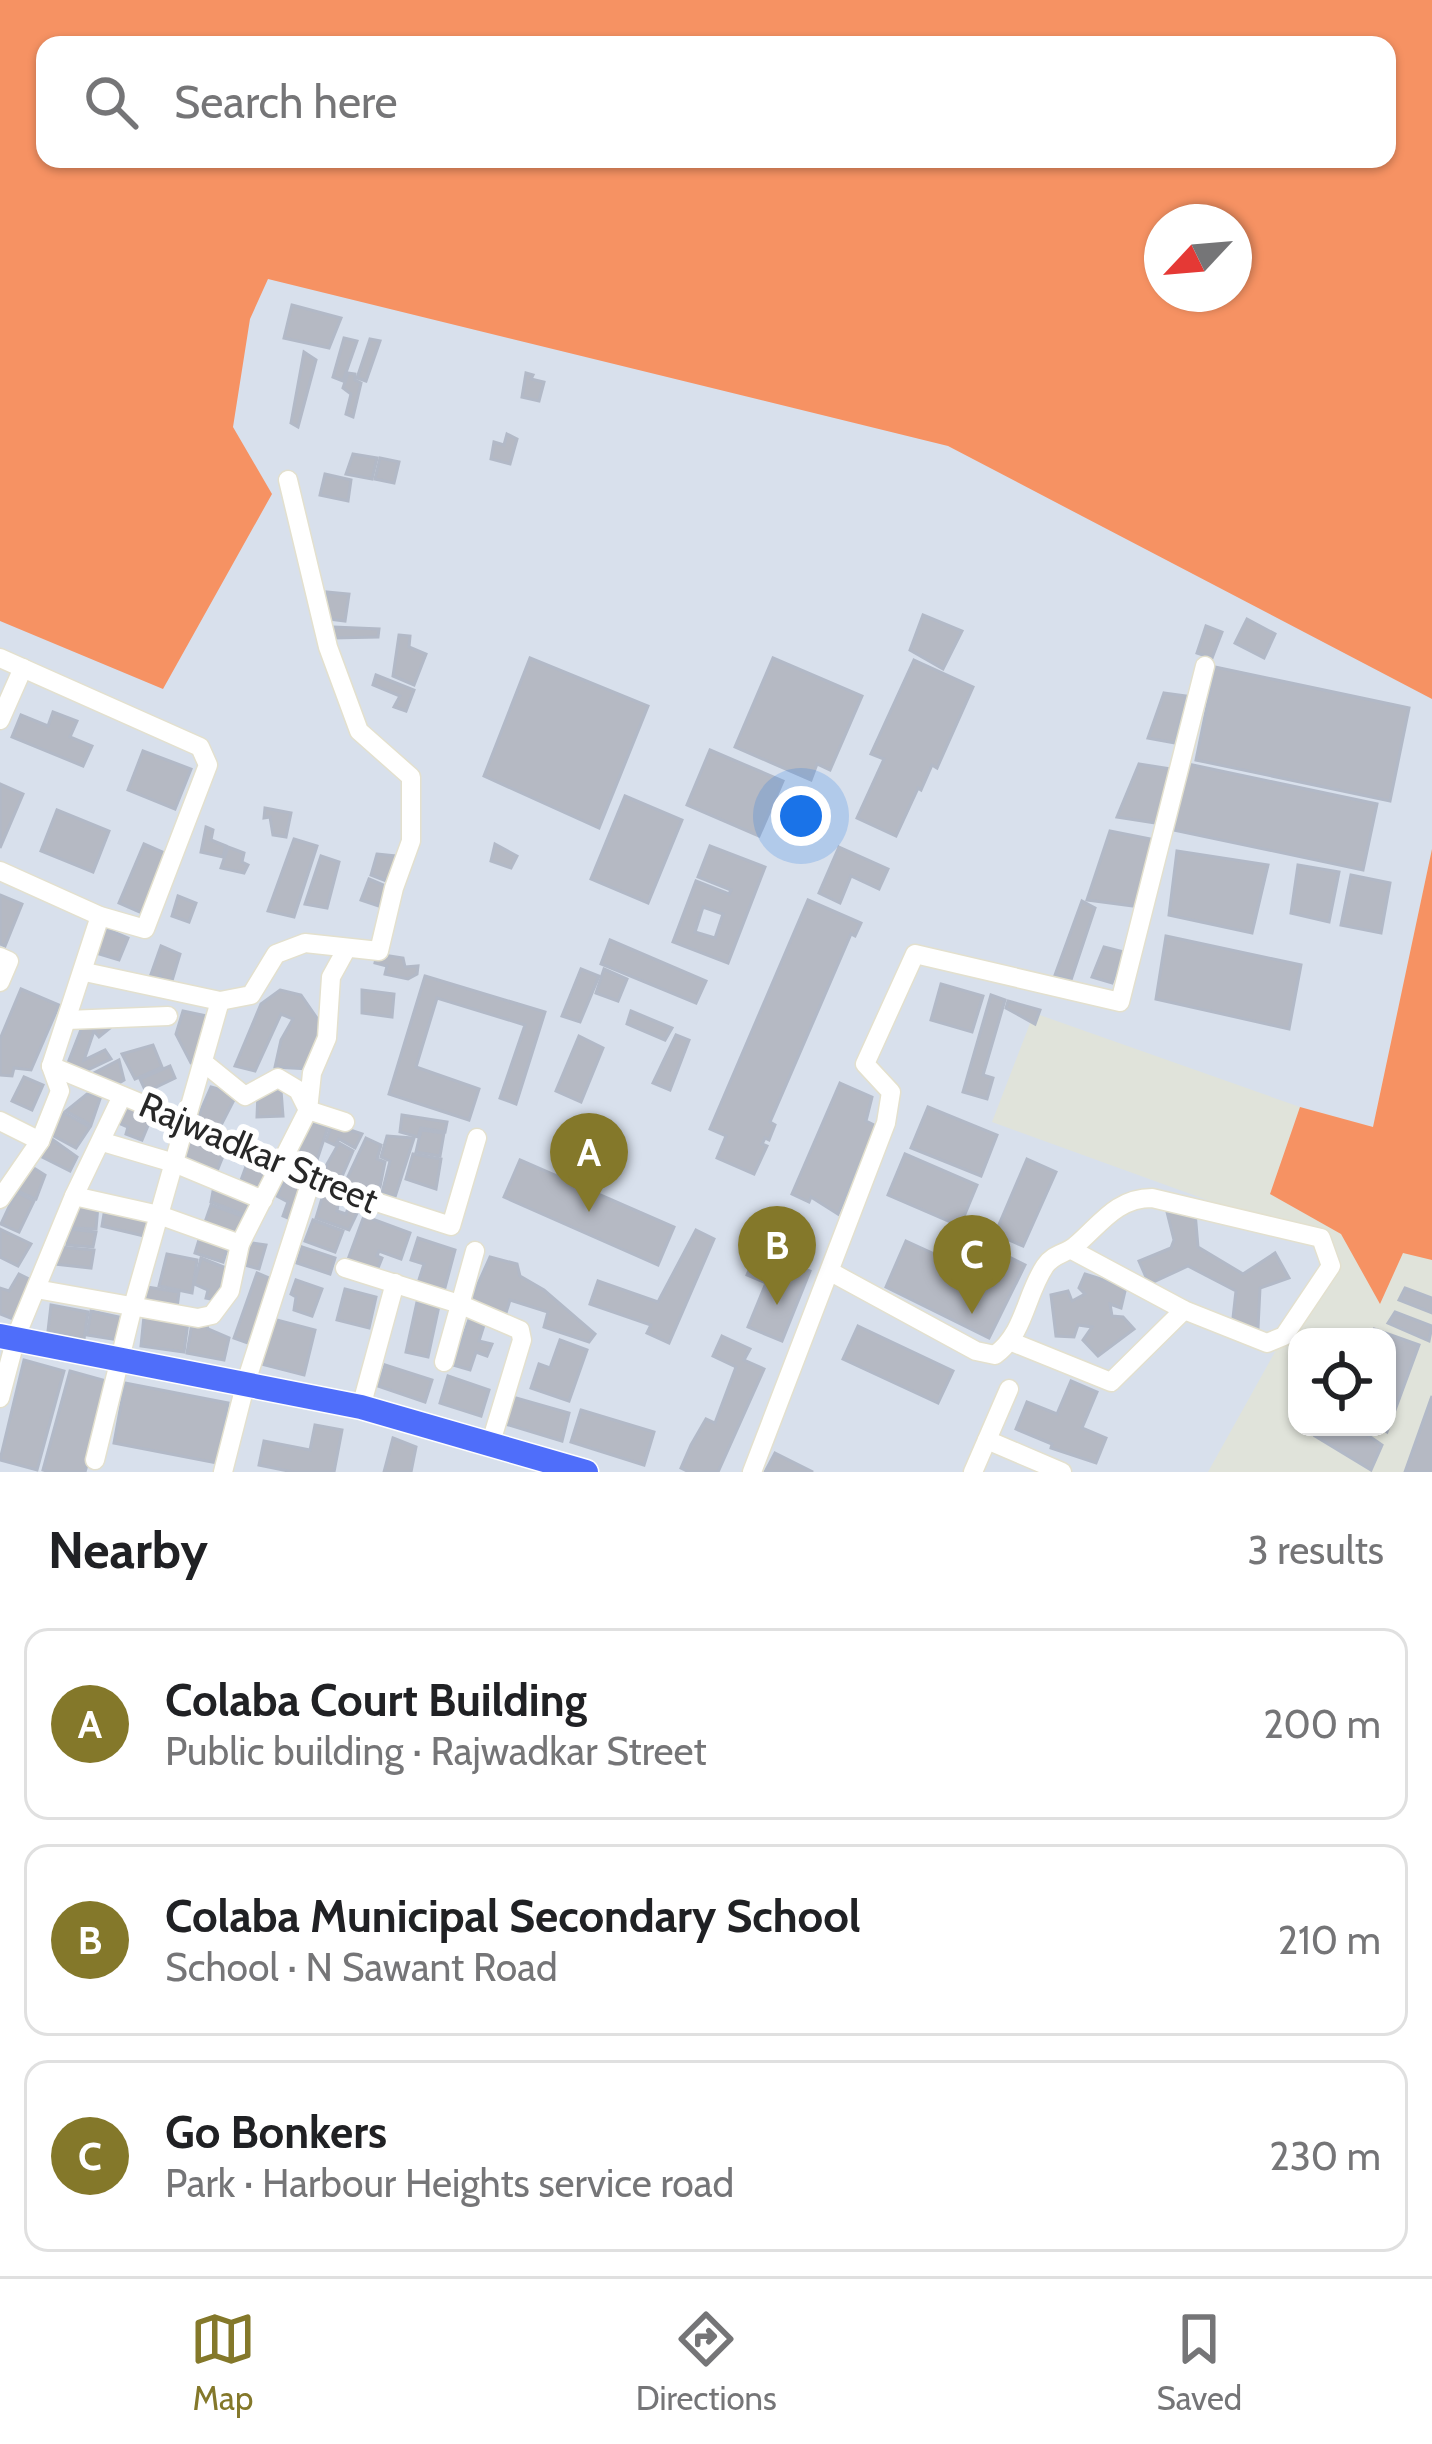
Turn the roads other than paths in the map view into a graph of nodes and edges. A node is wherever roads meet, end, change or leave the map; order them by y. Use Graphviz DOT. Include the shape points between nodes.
graph roads {
  1 [pos="288,480"];
  2 [pos="0,658"];
  3 [pos="1205,666"];
  4 [pos="23,668"];
  5 [pos="0,720"];
  6 [pos="0,871"];
  7 [pos="100,916"];
  8 [pos="347,948"];
  9 [pos="0,957"];
  10 [pos="85,972"];
  11 [pos="0,982"];
  12 [pos="220,1001"];
  13 [pos="168,1016"];
  14 [pos="67,1020"];
  15 [pos="203,1062"];
  16 [pos="51,1066"];
  17 [pos="122,1096"];
  18 [pos="308,1110"];
  19 [pos="0,1121"];
  20 [pos="185,1122"];
  21 [pos="345,1122"];
  22 [pos="477,1138"];
  23 [pos="40,1141"];
  24 [pos="103,1142"];
  25 [pos="174,1163"];
  26 [pos="279,1168"];
  27 [pos="311,1181"];
  28 [pos="74,1196"];
  29 [pos="0,1199"];
  30 [pos="263,1200"];
  31 [pos="159,1215"];
  32 [pos="240,1244"];
  33 [pos="1072,1250"];
  34 [pos="475,1251"];
  35 [pos="345,1268"];
  36 [pos="831,1272"];
  37 [pos="395,1283"];
  38 [pos="36,1289"];
  39 [pos="459,1304"];
  40 [pos="133,1306"];
  41 [pos="1184,1310"];
  42 [pos="7,1338"];
  43 [pos="1012,1342"];
  44 [pos="119,1360"];
  45 [pos="444,1362"];
  46 [pos="246,1382"];
  47 [pos="1009,1389"];
  48 [pos="0,1398"];
  49 [pos="361,1407"];
  50 [pos="987,1440"];
  51 [pos="491,1442"];
  52 [pos="95,1460"];
  53 [pos="223,1472"];
  54 [pos="586,1472"];
  55 [pos="752,1472"];
  56 [pos="973,1472"];
  57 [pos="1062,1472"];
  1 -- 8 [label="street" via="328,647 358,730 411,777 411,841 380,951"];
  2 -- 4 [label="street"];
  3 -- 36 [label="street" via="1120,1001 915,954 866,1064 891,1093 886,1123"];
  4 -- 5 [label="street"];
  4 -- 7 [label="street" via="200,747 208,765 190,841 146,929"];
  6 -- 7 [label="street"];
  7 -- 10 [label="street"];
  8 -- 12 [label="street" via="305,943 276,954 251,994"];
  8 -- 18 [label="street" via="332,977"];
  9 -- 11 [label="street" via="9,961"];
  10 -- 12 [label="street"];
  10 -- 14 [label="street"];
  12 -- 15 [label="street"];
  13 -- 14 [label="street"];
  14 -- 16 [label="street"];
  15 -- 18 [label="street" via="245,1096 278,1078 298,1090"];
  15 -- 20 [label="street"];
  16 -- 17 [label="street, Rajwadkar Street"];
  16 -- 23 [label="street" via="60,1091"];
  17 -- 20 [label="street, Rajwadkar Street"];
  17 -- 24 [label="street"];
  18 -- 21 [label="street"];
  18 -- 26 [label="street"];
  19 -- 23 [label="street"];
  20 -- 25 [label="street"];
  20 -- 26 [label="street, Rajwadkar Street"];
  22 -- 27 [label="street, Rajwadkar Street" via="451,1226"];
  23 -- 29 [label="street"];
  24 -- 25 [label="street"];
  24 -- 28 [label="street"];
  25 -- 30 [label="street"];
  25 -- 31 [label="street"];
  26 -- 27 [label="street, Rajwadkar Street"];
  26 -- 30 [label="street"];
  27 -- 46 [label="street"];
  28 -- 31 [label="street"];
  28 -- 38 [label="street"];
  30 -- 32 [label="street"];
  31 -- 32 [label="street"];
  31 -- 40 [label="street"];
  32 -- 40 [label="street" via="230,1291 212,1316"];
  33 -- 41 [label="street"];
  33 -- 41 [label="street" via="1105,1215 1152,1198 1321,1238 1328,1251 1331,1266 1277,1341"];
  33 -- 43 [label="street" via="1045,1264"];
  34 -- 39 [label="street"];
  35 -- 37 [label="street"];
  36 -- 43 [label="street" via="976,1351 995,1355"];
  36 -- 55 [label="street"];
  37 -- 39 [label="street"];
  37 -- 49 [label="street"];
  38 -- 40 [label="street"];
  38 -- 42 [label="street"];
  39 -- 45 [label="street"];
  39 -- 51 [label="street" via="520,1330"];
  40 -- 44 [label="street"];
  41 -- 43 [label="street" via="1111,1382"];
  42 -- 44 [label="main road"];
  42 -- 48 [label="street"];
  44 -- 46 [label="main road"];
  44 -- 52 [label="street"];
  46 -- 49 [label="main road"];
  46 -- 53 [label="street"];
  47 -- 50 [label="street"];
  49 -- 51 [label="main road"];
  50 -- 56 [label="street"];
  50 -- 57 [label="street"];
  51 -- 54 [label="main road"];
}
